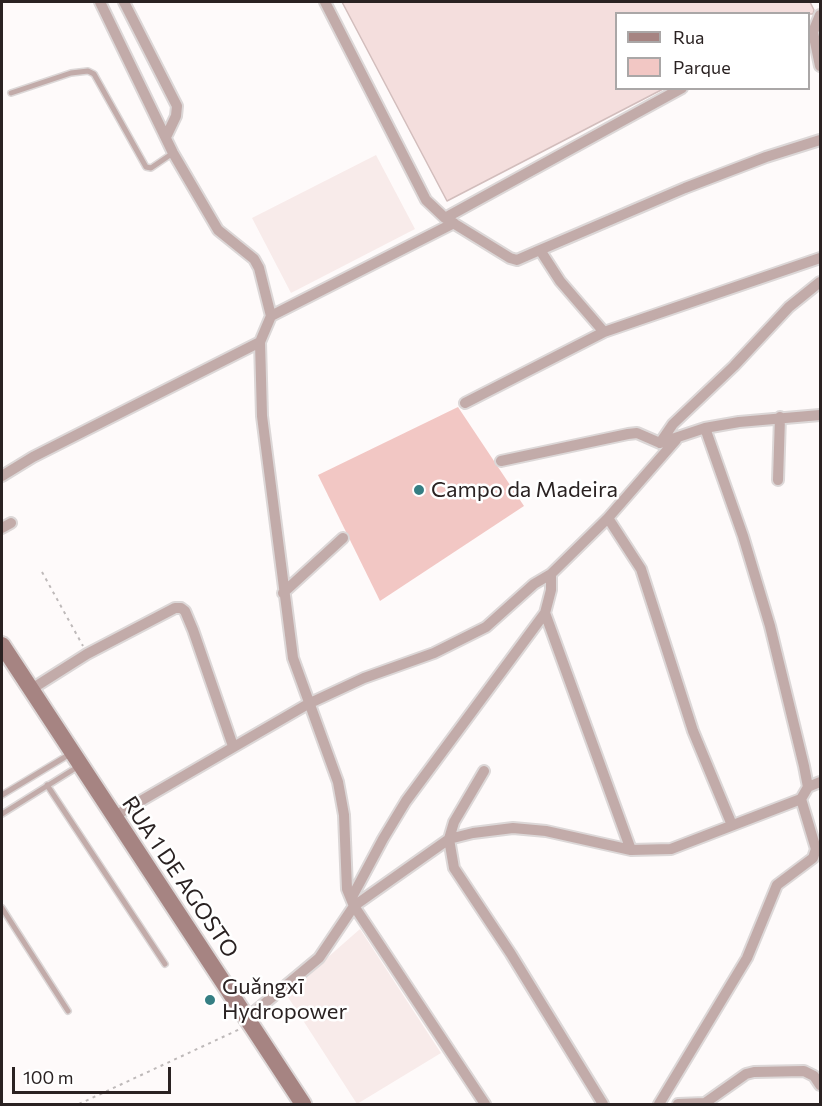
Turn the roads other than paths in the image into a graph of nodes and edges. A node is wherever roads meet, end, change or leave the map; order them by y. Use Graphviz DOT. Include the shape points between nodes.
graph roads {
  1 [pos="99,2"];
  2 [pos="124,2"];
  3 [pos="325,2"];
  4 [pos="820,15"];
  5 [pos="820,22"];
  6 [pos="811,33"];
  7 [pos="820,66"];
  8 [pos="678,90"];
  9 [pos="11,93"];
  10 [pos="166,137"];
  11 [pos="820,140"];
  12 [pos="173,153"];
  13 [pos="449,221"];
  14 [pos="540,250"];
  15 [pos="820,258"];
  16 [pos="820,282"];
  17 [pos="271,316"];
  18 [pos="604,332"];
  19 [pos="260,342"];
  20 [pos="465,403"];
  21 [pos="820,416"];
  22 [pos="780,417"];
  23 [pos="705,428"];
  24 [pos="676,440"];
  25 [pos="660,443"];
  26 [pos="501,461"];
  27 [pos="2,476"];
  28 [pos="778,480"];
  29 [pos="608,518"];
  30 [pos="343,538"];
  31 [pos="551,574"];
  32 [pos="283,593"];
  33 [pos="545,613"];
  34 [pos="2,645"];
  35 [pos="30,690"];
  36 [pos="308,704"];
  37 [pos="232,746"];
  38 [pos="75,760"];
  39 [pos="484,771"];
  40 [pos="820,782"];
  41 [pos="47,785"];
  42 [pos="808,787"];
  43 [pos="2,795"];
  44 [pos="801,799"];
  45 [pos="2,814"];
  46 [pos="113,817"];
  47 [pos="732,825"];
  48 [pos="450,839"];
  49 [pos="631,850"];
  50 [pos="352,903"];
  51 [pos="2,908"];
  52 [pos="165,964"];
  53 [pos="68,1011"];
  54 [pos="249,1021"];
  55 [pos="820,1085"];
  56 [pos="303,1104"];
  57 [pos="485,1104"];
  58 [pos="603,1104"];
  59 [pos="658,1104"];
  60 [pos="678,1104"];
  61 [pos="705,1104"];
  1 -- 10 [label="street"];
  2 -- 10 [label="street" via="177,106"];
  3 -- 13 [label="street" via="426,200"];
  4 -- 6 [label="street"];
  5 -- 6 [label="street"];
  6 -- 7 [label="street"];
  8 -- 13 [label="street"];
  9 -- 12 [label="lane" via="88,70 94,74 146,166 151,168"];
  10 -- 12 [label="street"];
  11 -- 14 [label="street" via="685,188"];
  12 -- 17 [label="street" via="218,230 254,259"];
  13 -- 14 [label="street" via="510,258 517,260"];
  13 -- 17 [label="street"];
  14 -- 18 [label="street" via="560,281"];
  15 -- 18 [label="street"];
  16 -- 25 [label="street" via="789,307 673,424"];
  17 -- 19 [label="street"];
  18 -- 20 [label="street"];
  19 -- 27 [label="street"];
  19 -- 32 [label="street" via="261,407"];
  21 -- 22 [label="street"];
  22 -- 23 [label="street"];
  22 -- 28 [label="street"];
  23 -- 24 [label="street"];
  23 -- 42 [label="street" via="766,615"];
  24 -- 25 [label="street"];
  24 -- 29 [label="street"];
  25 -- 26 [label="street" via="637,433 628,434"];
  29 -- 31 [label="street"];
  29 -- 47 [label="street" via="641,569 693,731"];
  30 -- 32 [label="street"];
  31 -- 33 [label="street"];
  31 -- 36 [label="street" via="486,627 462,641"];
  32 -- 36 [label="street" via="293,658"];
  33 -- 49 [label="street"];
  33 -- 50 [label="street" via="406,801"];
  34 -- 35 [label="main road, RUA 1 DE AGOSTO"];
  35 -- 37 [label="street" via="87,654 181,608 193,630"];
  35 -- 38 [label="main road, RUA 1 DE AGOSTO"];
  36 -- 37 [label="street"];
  36 -- 50 [label="street" via="338,782 344,815 345,884"];
  37 -- 46 [label="street"];
  38 -- 41 [label="lane"];
  38 -- 43 [label="lane"];
  38 -- 46 [label="main road, RUA 1 DE AGOSTO"];
  39 -- 48 [label="street" via="458,811"];
  40 -- 42 [label="street"];
  41 -- 45 [label="lane"];
  41 -- 52 [label="lane"];
  42 -- 44 [label="street"];
  44 -- 47 [label="street"];
  44 -- 59 [label="street" via="816,854 777,885 747,958"];
  46 -- 54 [label="main road, RUA 1 DE AGOSTO"];
  47 -- 49 [label="street" via="679,847"];
  48 -- 49 [label="street" via="513,828 546,831"];
  48 -- 50 [label="street"];
  48 -- 58 [label="street" via="450,855 458,876"];
  50 -- 54 [label="street" via="319,958"];
  50 -- 57 [label="street"];
  51 -- 53 [label="lane"];
  54 -- 56 [label="main road, RUA 1 DE AGOSTO"];
  55 -- 61 [label="street" via="804,1071 754,1072"];
  60 -- 61 [label="street"];
}
